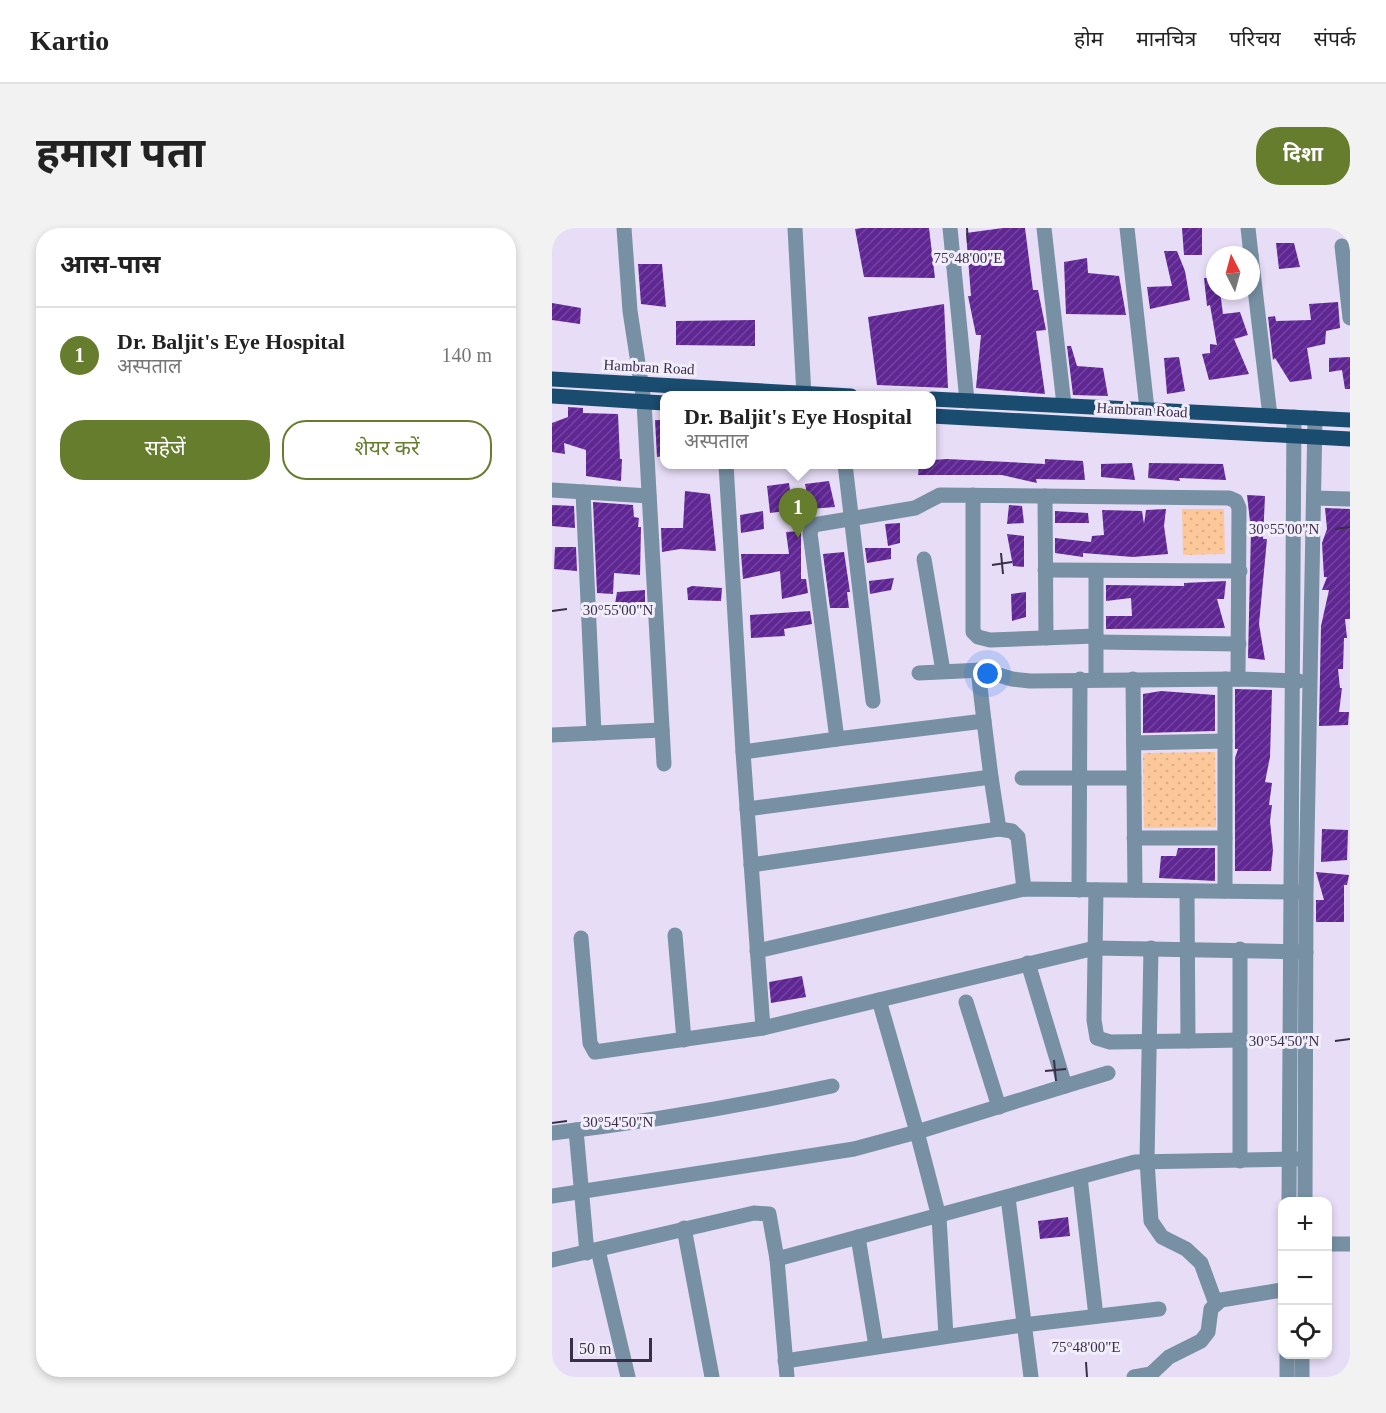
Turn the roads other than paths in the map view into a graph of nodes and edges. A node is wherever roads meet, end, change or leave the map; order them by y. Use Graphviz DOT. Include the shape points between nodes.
graph roads {
  1 [pos="624,228"];
  2 [pos="795,228"];
  3 [pos="950,228"];
  4 [pos="1044,228"];
  5 [pos="1127,228"];
  6 [pos="1248,228"];
  7 [pos="1250,246"];
  8 [pos="1342,246"];
  9 [pos="1256,300"];
  10 [pos="1350,318"];
  11 [pos="552,379"];
  12 [pos="643,386"];
  13 [pos="744,391"];
  14 [pos="804,391"];
  15 [pos="552,396"];
  16 [pos="936,399"];
  17 [pos="967,401"];
  18 [pos="644,402"];
  19 [pos="660,403"];
  20 [pos="1064,405"];
  21 [pos="1147,409"];
  22 [pos="936,416"];
  23 [pos="1270,416"];
  24 [pos="1294,417"];
  25 [pos="1315,418"];
  26 [pos="1350,420"];
  27 [pos="1293,436"];
  28 [pos="1315,437"];
  29 [pos="1350,439"];
  30 [pos="726,469"];
  31 [pos="845,469"];
  32 [pos="552,490"];
  33 [pos="583,492"];
  34 [pos="973,495"];
  35 [pos="649,496"];
  36 [pos="1045,496"];
  37 [pos="1314,498"];
  38 [pos="1350,499"];
  39 [pos="851,517"];
  40 [pos="924,559"];
  41 [pos="1045,570"];
  42 [pos="1096,571"];
  43 [pos="1240,571"];
  44 [pos="1046,638"];
  45 [pos="1096,639"];
  46 [pos="1239,644"];
  47 [pos="978,670"];
  48 [pos="943,671"];
  49 [pos="919,674"];
  50 [pos="1080,679"];
  51 [pos="1096,679"];
  52 [pos="1133,679"];
  53 [pos="1231,679"];
  54 [pos="1291,681"];
  55 [pos="1311,682"];
  56 [pos="873,701"];
  57 [pos="984,721"];
  58 [pos="662,730"];
  59 [pos="594,732"];
  60 [pos="552,735"];
  61 [pos="837,739"];
  62 [pos="1225,741"];
  63 [pos="1134,743"];
  64 [pos="743,752"];
  65 [pos="664,764"];
  66 [pos="991,777"];
  67 [pos="1080,777"];
  68 [pos="1022,778"];
  69 [pos="1134,778"];
  70 [pos="747,809"];
  71 [pos="999,828"];
  72 [pos="1134,838"];
  73 [pos="1225,838"];
  74 [pos="751,865"];
  75 [pos="1024,890"];
  76 [pos="1080,890"];
  77 [pos="1096,890"];
  78 [pos="1135,890"];
  79 [pos="1187,891"];
  80 [pos="1225,891"];
  81 [pos="1298,892"];
  82 [pos="675,935"];
  83 [pos="581,938"];
  84 [pos="1095,948"];
  85 [pos="1151,948"];
  86 [pos="1187,949"];
  87 [pos="1240,949"];
  88 [pos="757,951"];
  89 [pos="1290,952"];
  90 [pos="1306,952"];
  91 [pos="1028,963"];
  92 [pos="879,1000"];
  93 [pos="966,1002"];
  94 [pos="763,1028"];
  95 [pos="684,1040"];
  96 [pos="1240,1040"];
  97 [pos="1188,1041"];
  98 [pos="1151,1042"];
  99 [pos="1108,1073"];
  100 [pos="832,1086"];
  101 [pos="1065,1086"];
  102 [pos="999,1107"];
  103 [pos="576,1130"];
  104 [pos="917,1132"];
  105 [pos="552,1133"];
  106 [pos="1289,1159"];
  107 [pos="1305,1159"];
  108 [pos="1147,1161"];
  109 [pos="1240,1161"];
  110 [pos="1080,1177"];
  111 [pos="580,1194"];
  112 [pos="552,1196"];
  113 [pos="1289,1197"];
  114 [pos="1305,1197"];
  115 [pos="1008,1198"];
  116 [pos="939,1216"];
  117 [pos="684,1228"];
  118 [pos="858,1237"];
  119 [pos="1332,1244"];
  120 [pos="1350,1244"];
  121 [pos="592,1251"];
  122 [pos="777,1259"];
  123 [pos="552,1260"];
  124 [pos="1278,1291"];
  125 [pos="1215,1304"];
  126 [pos="1159,1309"];
  127 [pos="1096,1316"];
  128 [pos="1023,1325"];
  129 [pos="946,1336"];
  130 [pos="876,1346"];
  131 [pos="1287,1359"];
  132 [pos="1302,1359"];
  133 [pos="786,1369"];
  134 [pos="628,1377"];
  135 [pos="712,1377"];
  136 [pos="1031,1377"];
  137 [pos="1134,1377"];
  138 [pos="1287,1377"];
  139 [pos="1302,1377"];
  1 -- 12 [label="street" via="630,312"];
  2 -- 14 [label="street"];
  3 -- 17 [label="street"];
  4 -- 20 [label="street"];
  5 -- 21 [label="street"];
  6 -- 7 [label="street"];
  8 -- 10 [label="street"];
  9 -- 23 [label="street"];
  11 -- 12 [label="main road, Hambran Road"];
  12 -- 13 [label="main road, Hambran Road"];
  12 -- 18 [label="street"];
  15 -- 18 [label="main road"];
  16 -- 17 [label="main road, Hambran Road"];
  17 -- 20 [label="main road, Hambran Road"];
  18 -- 19 [label="main road"];
  18 -- 35 [label="street"];
  20 -- 21 [label="main road, Hambran Road"];
  21 -- 23 [label="main road, Hambran Road"];
  22 -- 27 [label="main road, Hambran Road"];
  23 -- 24 [label="main road, Hambran Road"];
  24 -- 25 [label="main road, Hambran Road"];
  24 -- 27 [label="street"];
  25 -- 26 [label="main road, Hambran Road"];
  25 -- 28 [label="street"];
  27 -- 28 [label="main road, Hambran Road"];
  27 -- 54 [label="street"];
  28 -- 29 [label="main road, Hambran Road"];
  28 -- 37 [label="street"];
  30 -- 64 [label="street"];
  31 -- 39 [label="street"];
  32 -- 33 [label="street"];
  33 -- 35 [label="street"];
  33 -- 59 [label="street"];
  34 -- 36 [label="street"];
  34 -- 39 [label="street" via="940,495 915,508"];
  34 -- 44 [label="street" via="973,632 990,640"];
  35 -- 58 [label="street"];
  36 -- 41 [label="street"];
  36 -- 43 [label="street" via="1232,499 1239,508"];
  37 -- 38 [label="street"];
  37 -- 55 [label="street"];
  39 -- 56 [label="street"];
  39 -- 61 [label="street" via="817,523 810,533"];
  40 -- 48 [label="street"];
  41 -- 42 [label="street"];
  41 -- 44 [label="street"];
  42 -- 43 [label="street"];
  42 -- 45 [label="street"];
  43 -- 46 [label="street"];
  44 -- 45 [label="street"];
  45 -- 46 [label="street"];
  45 -- 51 [label="street"];
  46 -- 53 [label="street"];
  47 -- 48 [label="street"];
  47 -- 50 [label="street" via="1019,680"];
  47 -- 57 [label="street"];
  48 -- 49 [label="street"];
  50 -- 51 [label="street"];
  50 -- 67 [label="street"];
  51 -- 52 [label="street"];
  52 -- 53 [label="street"];
  52 -- 63 [label="street"];
  53 -- 54 [label="street"];
  53 -- 62 [label="street"];
  54 -- 55 [label="street"];
  54 -- 81 [label="street"];
  55 -- 81 [label="street"];
  57 -- 61 [label="street"];
  57 -- 66 [label="street"];
  58 -- 59 [label="street"];
  58 -- 65 [label="street"];
  59 -- 60 [label="street"];
  61 -- 64 [label="street"];
  62 -- 63 [label="street"];
  62 -- 73 [label="street"];
  63 -- 69 [label="street"];
  64 -- 70 [label="street"];
  66 -- 70 [label="street"];
  66 -- 71 [label="street"];
  67 -- 68 [label="street"];
  67 -- 69 [label="street"];
  67 -- 76 [label="street"];
  69 -- 72 [label="street"];
  70 -- 74 [label="street"];
  71 -- 74 [label="street"];
  71 -- 75 [label="street" via="1018,837"];
  72 -- 73 [label="street"];
  72 -- 78 [label="street"];
  73 -- 80 [label="street"];
  74 -- 88 [label="street"];
  75 -- 76 [label="street"];
  75 -- 88 [label="street"];
  76 -- 77 [label="street"];
  77 -- 78 [label="street"];
  77 -- 84 [label="street"];
  78 -- 79 [label="street"];
  79 -- 80 [label="street"];
  79 -- 86 [label="street"];
  80 -- 81 [label="street"];
  81 -- 89 [label="street"];
  81 -- 90 [label="street"];
  82 -- 95 [label="street"];
  83 -- 95 [label="street" via="593,1051"];
  84 -- 85 [label="street"];
  84 -- 91 [label="street"];
  84 -- 98 [label="street" via="1097,1038 1110,1042"];
  85 -- 86 [label="street"];
  85 -- 98 [label="street"];
  86 -- 87 [label="street"];
  86 -- 97 [label="street"];
  87 -- 89 [label="street"];
  87 -- 96 [label="street"];
  88 -- 94 [label="street"];
  89 -- 90 [label="street"];
  89 -- 106 [label="street"];
  90 -- 107 [label="street"];
  91 -- 92 [label="street"];
  91 -- 101 [label="street"];
  92 -- 94 [label="street"];
  92 -- 104 [label="street"];
  93 -- 102 [label="street"];
  94 -- 95 [label="street"];
  96 -- 97 [label="street"];
  96 -- 109 [label="street"];
  97 -- 98 [label="street"];
  98 -- 108 [label="street"];
  99 -- 101 [label="street"];
  100 -- 103 [label="street" via="748,1104"];
  101 -- 102 [label="street"];
  102 -- 104 [label="street"];
  103 -- 105 [label="street"];
  103 -- 111 [label="street"];
  104 -- 111 [label="street" via="854,1149"];
  104 -- 116 [label="street"];
  106 -- 107 [label="street"];
  106 -- 109 [label="street"];
  106 -- 113 [label="street"];
  107 -- 114 [label="street"];
  108 -- 109 [label="street"];
  108 -- 110 [label="street"];
  108 -- 125 [label="street" via="1154,1230 1201,1263"];
  110 -- 115 [label="street"];
  110 -- 127 [label="street"];
  111 -- 112 [label="street"];
  111 -- 121 [label="street"];
  115 -- 116 [label="street"];
  115 -- 128 [label="street"];
  116 -- 118 [label="street"];
  116 -- 129 [label="street"];
  117 -- 121 [label="street"];
  117 -- 122 [label="street" via="762,1212 771,1218"];
  117 -- 135 [label="street"];
  118 -- 122 [label="street"];
  118 -- 130 [label="street"];
  119 -- 120 [label="street"];
  121 -- 123 [label="street"];
  121 -- 134 [label="street"];
  122 -- 133 [label="street"];
  124 -- 125 [label="street" via="1228,1297"];
  125 -- 137 [label="street" via="1202,1341 1169,1357 1151,1374"];
  126 -- 127 [label="street"];
  127 -- 128 [label="street"];
  128 -- 129 [label="street"];
  128 -- 136 [label="street"];
  129 -- 130 [label="street"];
  130 -- 133 [label="street"];
  131 -- 138 [label="street"];
  132 -- 139 [label="street"];
}
